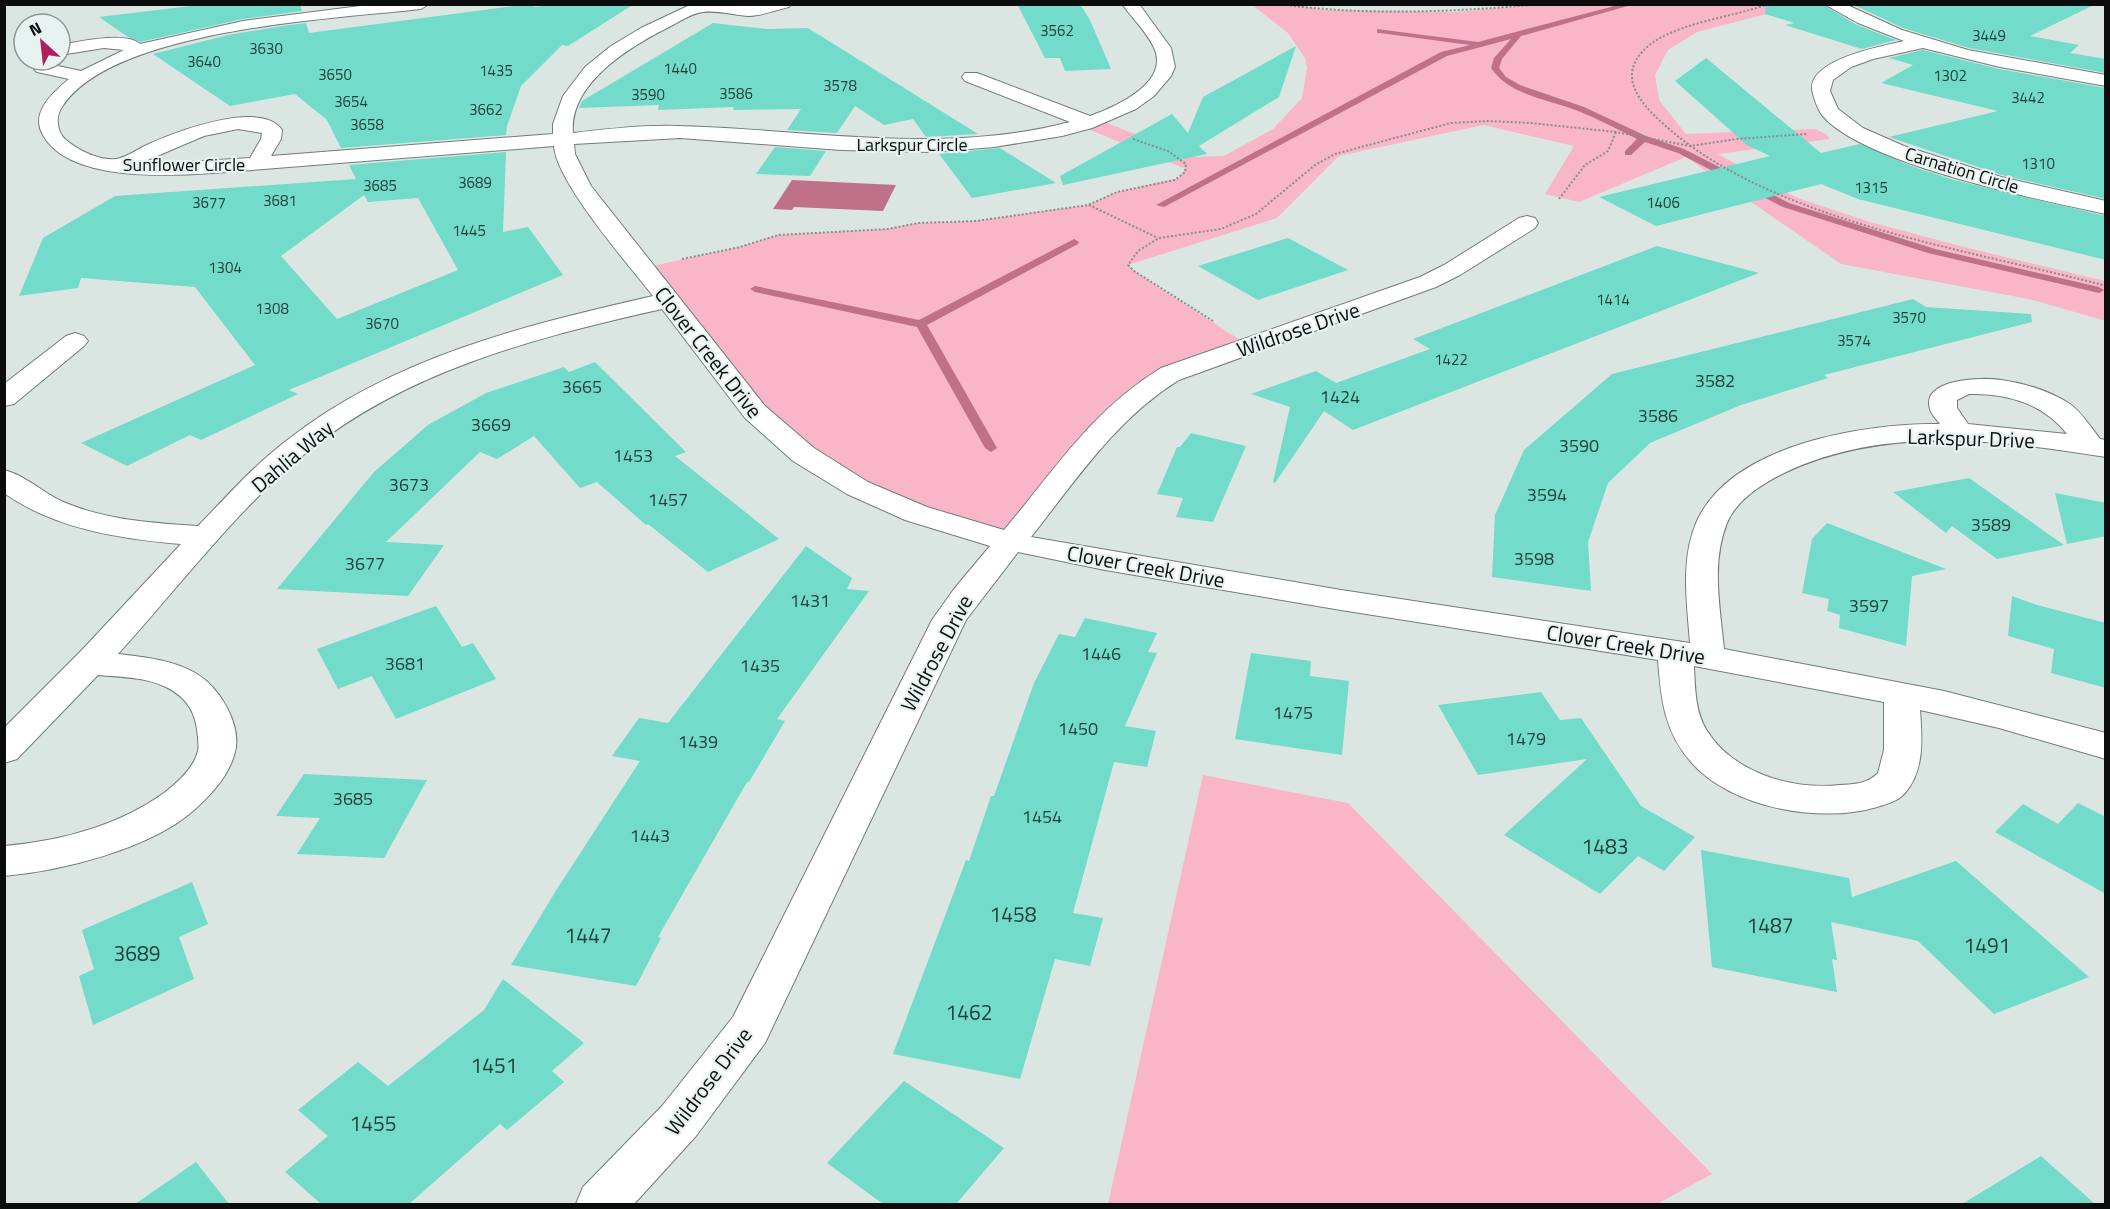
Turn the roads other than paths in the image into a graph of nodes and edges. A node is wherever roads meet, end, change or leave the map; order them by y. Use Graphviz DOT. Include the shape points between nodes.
graph roads {
  1 [pos="421,4"];
  2 [pos="783,4"];
  3 [pos="1130,4"];
  4 [pos="1832,4"];
  5 [pos="704,6"];
  6 [pos="1926,42"];
  7 [pos="148,47"];
  8 [pos="72,48"];
  9 [pos="62,72"];
  10 [pos="77,75"];
  11 [pos="972,77"];
  12 [pos="2106,81"];
  13 [pos="33,104"];
  14 [pos="1089,122"];
  15 [pos="30,127"];
  16 [pos="562,140"];
  17 [pos="257,164"];
  18 [pos="120,165"];
  19 [pos="2106,208"];
  20 [pos="1527,223"];
  21 [pos="668,300"];
  22 [pos="75,341"];
  23 [pos="4,398"];
  24 [pos="1960,433"];
  25 [pos="2098,447"];
  26 [pos="4,479"];
  27 [pos="204,536"];
  28 [pos="1010,542"];
  29 [pos="1692,654"];
  30 [pos="91,663"];
  31 [pos="1902,694"];
  32 [pos="2106,746"];
  33 [pos="4,750"];
  34 [pos="4,861"];
  35 [pos="617,1200"];
  1 -- 7 [label="street" via="235,28"];
  2 -- 5 [label="street" via="751,11"];
  3 -- 14 [label="street, Larkspur Circle" via="1163,48 1166,68 1138,100"];
  4 -- 6 [label="street"];
  5 -- 16 [label="street, Clover Creek Drive" via="642,35 594,68 570,98"];
  6 -- 12 [label="street" via="2008,63"];
  6 -- 19 [label="street, Carnation Circle" via="1837,67 1821,88 1824,106 1857,132 1925,162"];
  7 -- 8 [label="street" via="104,42"];
  7 -- 10 [label="street"];
  9 -- 10 [label="street"];
  10 -- 13 [label="street"];
  11 -- 14 [label="street"];
  14 -- 16 [label="street, Larkspur Circle" via="1029,136 938,146 850,144 675,131"];
  15 -- 18 [label="street, Sunflower Circle" via="43,142 63,152"];
  16 -- 17 [label="street, Sunflower Circle"];
  16 -- 21 [label="street, Clover Creek Drive" via="566,164 575,179"];
  17 -- 18 [label="street, Sunflower Circle" via="171,168"];
  17 -- 18 [label="street" via="272,130 239,125 192,133"];
  20 -- 28 [label="street, Wildrose Drive" via="1428,282 1185,368 1148,386 1103,427"];
  21 -- 27 [label="street, Dahlia Way" via="501,341 391,388 304,440"];
  21 -- 28 [label="street, Clover Creek Drive" via="755,412 813,461 846,482 913,513"];
  22 -- 23 [label="street"];
  24 -- 25 [label="street, Larkspur Drive"];
  24 -- 25 [label="street" via="1943,408 1944,397 1957,388 1995,387 2026,394 2057,408"];
  24 -- 29 [label="street, Larkspur Drive" via="1893,435 1820,448 1768,469 1734,492 1713,520 1704,549"];
  26 -- 27 [label="street" via="48,507 88,522 136,531"];
  27 -- 30 [label="street, Dahlia Way"];
  28 -- 29 [label="street, Clover Creek Drive" via="1325,598"];
  28 -- 35 [label="street, Wildrose Drive" via="949,620 748,1030 711,1083"];
  29 -- 31 [label="street, Clover Creek Drive"];
  29 -- 31 [label="street, Larkspur Drive" via="1680,709 1700,748 1737,778 1805,799 1865,797 1893,782 1901,757"];
  30 -- 33 [label="street, Dahlia Way"];
  30 -- 34 [label="street" via="170,675 197,691 212,710 218,727 215,754 207,771 190,790 149,821 75,851"];
  31 -- 32 [label="street, Clover Creek Drive"];
}
